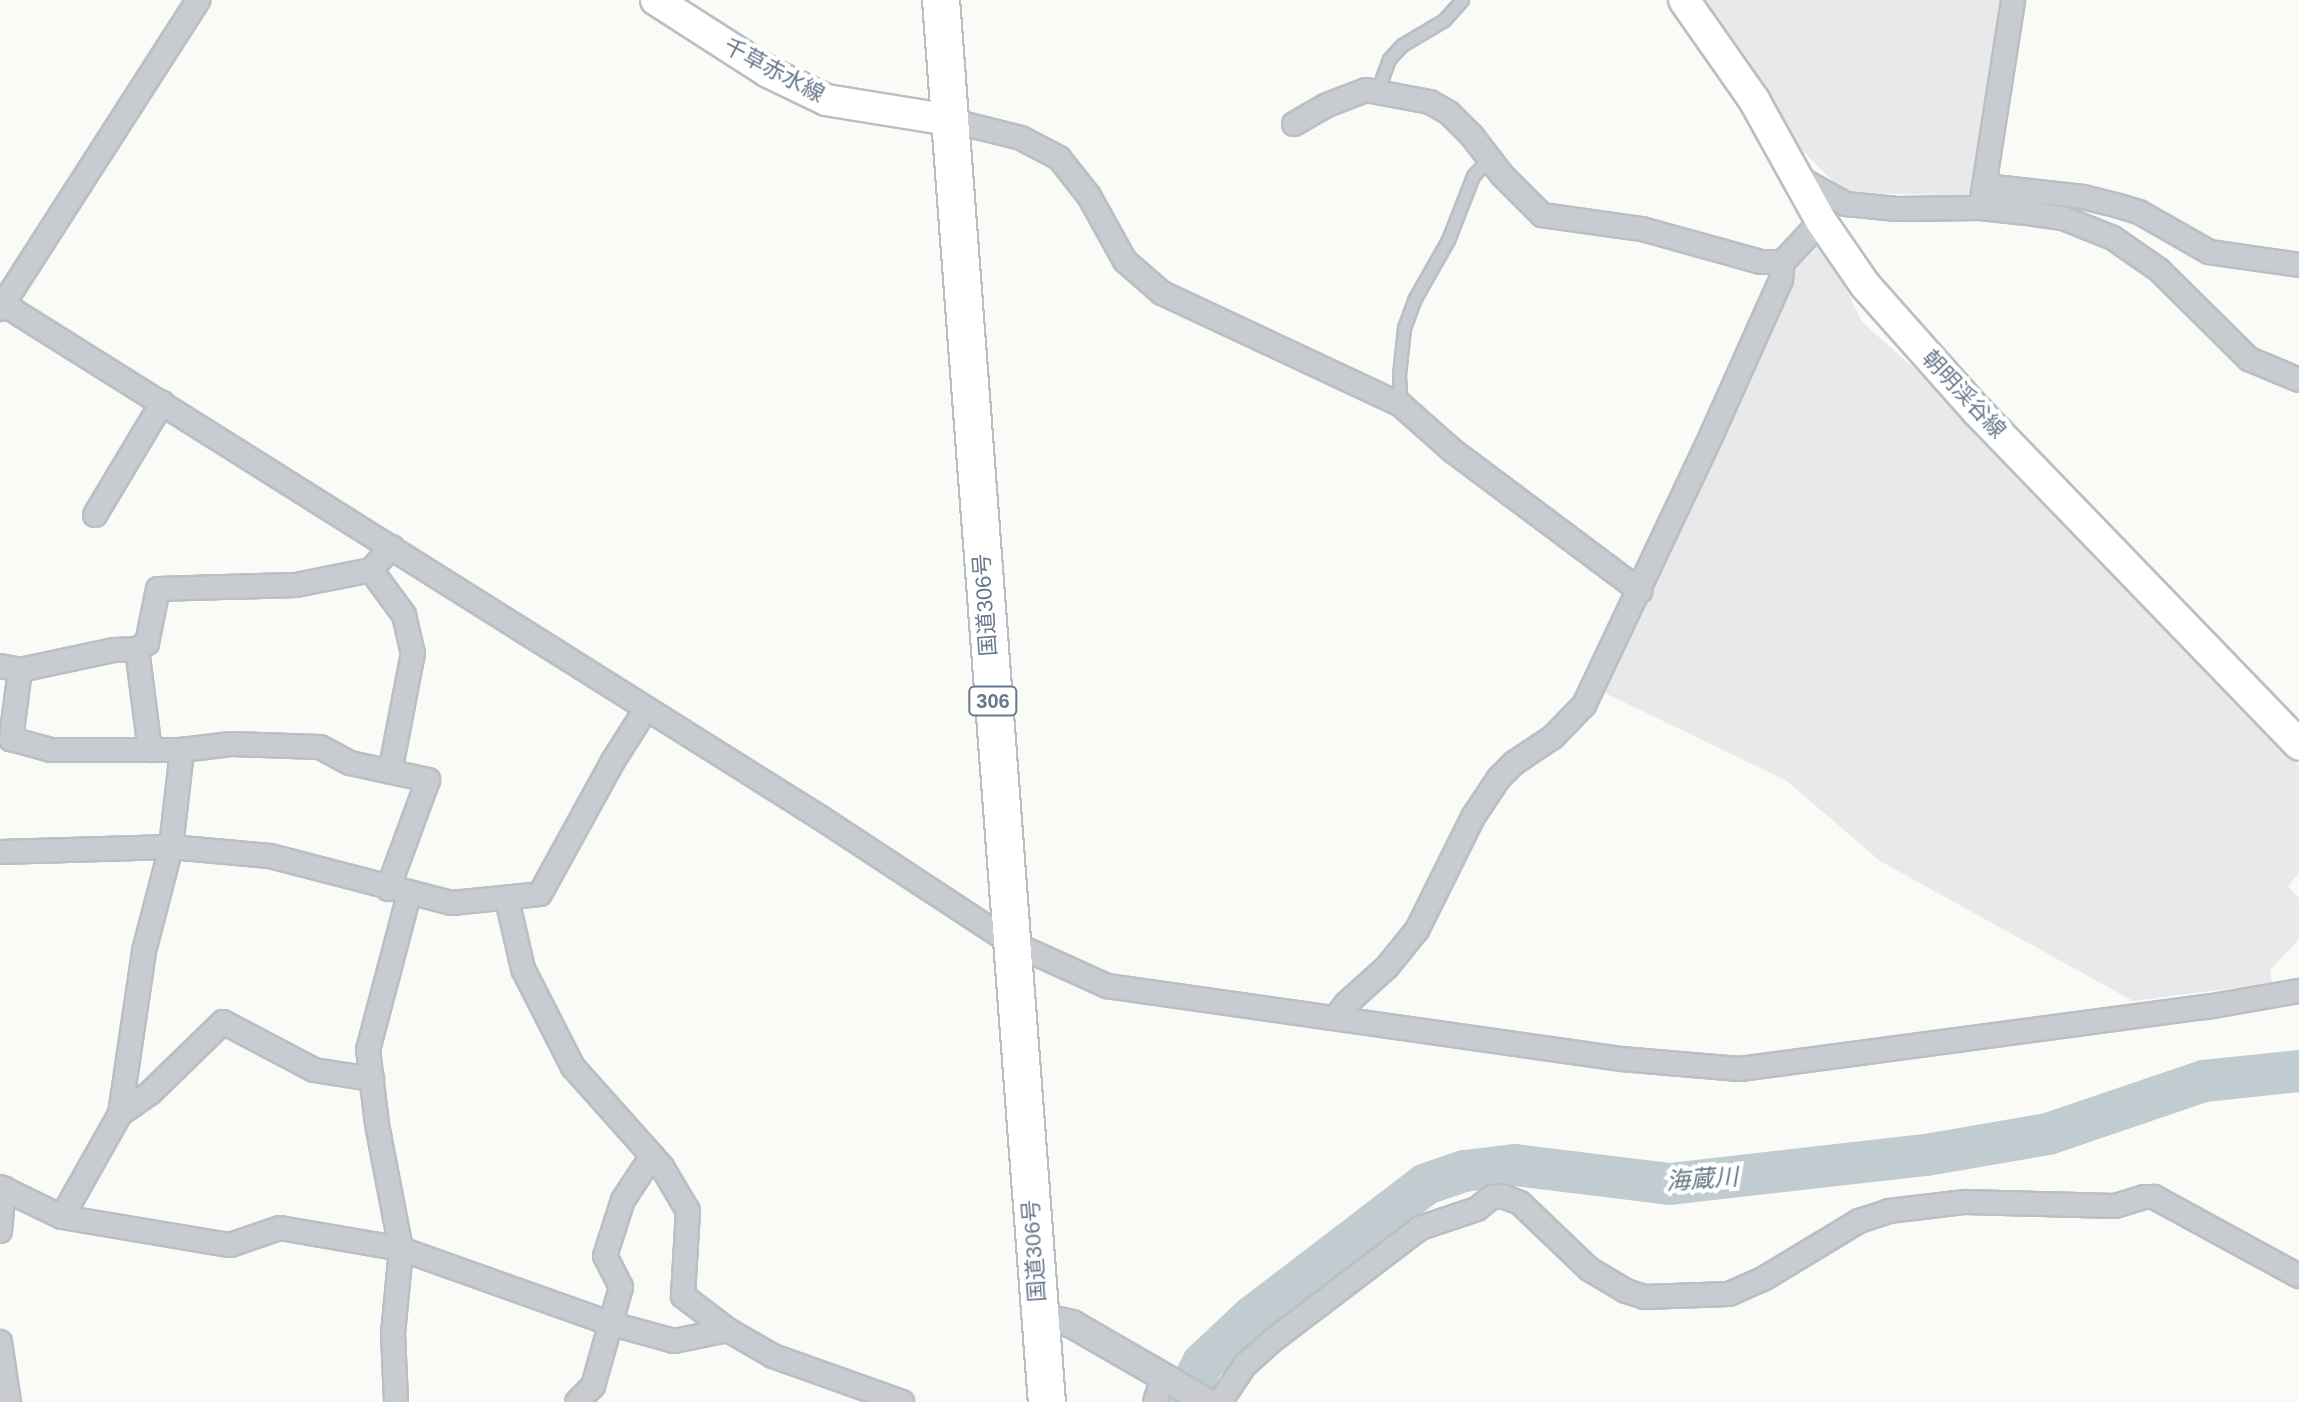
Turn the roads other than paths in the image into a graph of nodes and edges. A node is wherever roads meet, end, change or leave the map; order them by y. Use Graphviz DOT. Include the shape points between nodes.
graph roads {
  1 [pos="198,0"];
  2 [pos="656,0"];
  3 [pos="941,0"];
  4 [pos="1462,0"];
  5 [pos="1684,0"];
  6 [pos="2013,0"];
  7 [pos="1377,92"];
  8 [pos="949,120"];
  9 [pos="1294,124"];
  10 [pos="1489,158"];
  11 [pos="1797,177"];
  12 [pos="1982,197"];
  13 [pos="1821,221"];
  14 [pos="1783,262"];
  15 [pos="2299,265"];
  16 [pos="1,305"];
  17 [pos="2299,380"];
  18 [pos="162,403"];
  19 [pos="1401,405"];
  20 [pos="95,515"];
  21 [pos="392,547"];
  22 [pos="371,570"];
  23 [pos="1640,591"];
  24 [pos="137,649"];
  25 [pos="10,668"];
  26 [pos="646,709"];
  27 [pos="2299,745"];
  28 [pos="150,750"];
  29 [pos="182,750"];
  30 [pos="390,772"];
  31 [pos="171,847"];
  32 [pos="0,852"];
  33 [pos="399,892"];
  34 [pos="507,899"];
  35 [pos="1010,942"];
  36 [pos="2299,991"];
  37 [pos="1336,1017"];
  38 [pos="372,1079"];
  39 [pos="120,1114"];
  40 [pos="652,1156"];
  41 [pos="2,1188"];
  42 [pos="62,1217"];
  43 [pos="0,1231"];
  44 [pos="401,1249"];
  45 [pos="2299,1276"];
  46 [pos="1040,1317"];
  47 [pos="612,1324"];
  48 [pos="728,1330"];
  49 [pos="0,1342"];
  50 [pos="1163,1387"];
  51 [pos="9,1402"];
  52 [pos="396,1402"];
  53 [pos="577,1402"];
  54 [pos="902,1402"];
  55 [pos="1047,1402"];
  56 [pos="1207,1402"];
  57 [pos="1220,1402"];
  1 -- 16 [label="street"];
  2 -- 8 [label="main road, 千草赤水線" via="768,72 826,100"];
  3 -- 8 [label="highway, 国道306号 / 306"];
  4 -- 7 [label="lane" via="1444,20 1389,59"];
  5 -- 11 [label="main road, 朝明渓谷線" via="1754,100"];
  6 -- 12 [label="street"];
  7 -- 9 [label="street" via="1366,90 1327,105"];
  7 -- 10 [label="street" via="1440,108"];
  8 -- 19 [label="street" via="1021,138 1059,158 1089,196 1125,261 1162,293"];
  8 -- 35 [label="highway, 国道306号 / 306"];
  10 -- 14 [label="street" via="1542,215 1642,229 1761,262"];
  10 -- 19 [label="lane" via="1473,176 1404,328"];
  11 -- 12 [label="street" via="1846,204 1897,209"];
  11 -- 13 [label="main road, 朝明渓谷線"];
  12 -- 15 [label="street" via="2083,197 2139,212 2209,252"];
  12 -- 17 [label="street" via="2063,218 2113,238 2159,270 2249,359"];
  13 -- 14 [label="street"];
  13 -- 27 [label="main road, 朝明渓谷線" via="1865,285 1977,411"];
  14 -- 23 [label="street" via="1781,280"];
  16 -- 18 [label="street"];
  18 -- 20 [label="street"];
  18 -- 21 [label="street"];
  19 -- 23 [label="street" via="1453,451"];
  21 -- 22 [label="street"];
  21 -- 26 [label="street"];
  22 -- 24 [label="street" via="296,585 158,589 147,643"];
  22 -- 30 [label="street" via="404,615 413,653"];
  23 -- 37 [label="street" via="1584,705 1553,737 1499,778 1473,817 1417,930"];
  24 -- 25 [label="street"];
  24 -- 28 [label="street"];
  25 -- 28 [label="street" via="11,739 51,750"];
  26 -- 34 [label="street" via="540,894"];
  26 -- 35 [label="street"];
  28 -- 29 [label="street"];
  29 -- 30 [label="street" via="231,744 320,747 350,763"];
  29 -- 31 [label="street"];
  30 -- 33 [label="street" via="428,780"];
  31 -- 32 [label="street"];
  31 -- 33 [label="street" via="270,856"];
  31 -- 39 [label="street" via="144,951"];
  33 -- 34 [label="street" via="452,903"];
  33 -- 38 [label="street" via="368,1050"];
  34 -- 40 [label="street" via="523,969 573,1067"];
  35 -- 37 [label="street" via="1107,986"];
  35 -- 46 [label="highway, 国道306号 / 306"];
  36 -- 37 [label="street" via="1740,1069 1621,1059"];
  38 -- 39 [label="street" via="314,1070 223,1022 150,1093"];
  38 -- 44 [label="street"];
  39 -- 42 [label="street"];
  40 -- 47 [label="street" via="623,1200 605,1256 621,1287"];
  40 -- 48 [label="street" via="688,1211 683,1296"];
  41 -- 42 [label="street"];
  41 -- 43 [label="street"];
  42 -- 44 [label="street" via="230,1245 280,1228"];
  44 -- 47 [label="street"];
  44 -- 52 [label="street" via="393,1334"];
  45 -- 57 [label="street" via="2154,1197 2115,1206 1965,1202 1889,1211 1859,1221 1729,1294 1644,1297 1589,1269 1520,1203 1492,1197 1477,1209 1420,1228 1273,1340 1245,1365"];
  46 -- 50 [label="street" via="1072,1324"];
  46 -- 55 [label="highway, 国道306号 / 306"];
  47 -- 48 [label="street" via="674,1341"];
  47 -- 53 [label="street" via="593,1386"];
  48 -- 54 [label="street" via="773,1356"];
  49 -- 51 [label="street"];
  50 -- 56 [label="street"];
}
